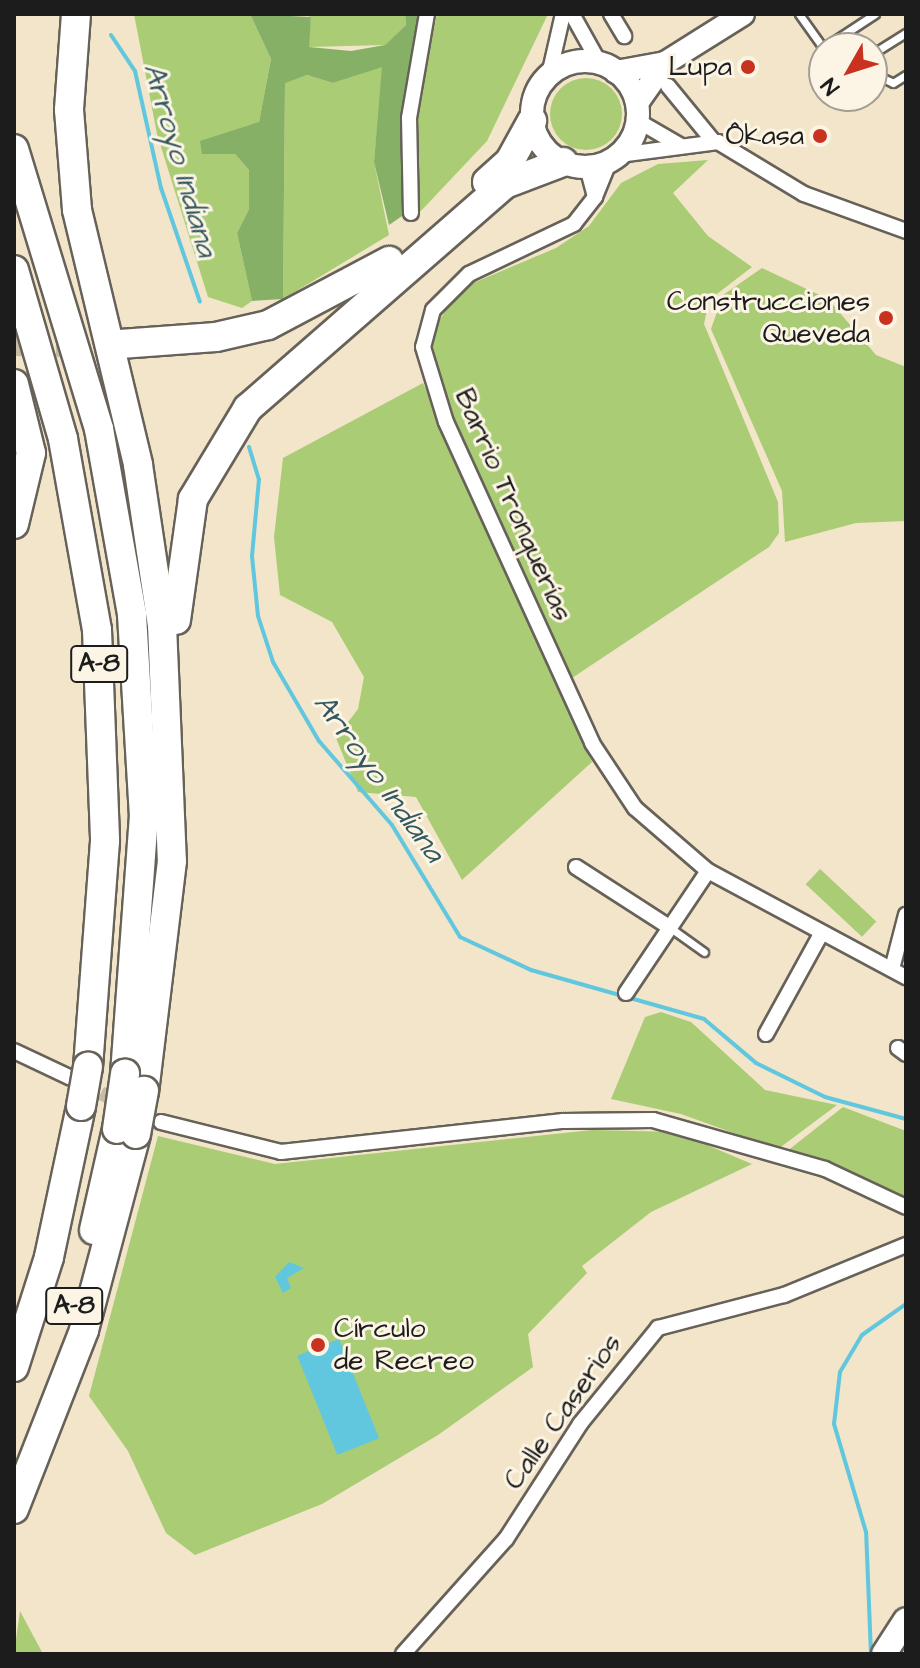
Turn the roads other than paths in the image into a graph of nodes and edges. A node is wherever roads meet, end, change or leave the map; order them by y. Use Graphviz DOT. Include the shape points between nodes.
graph roads {
  1 [pos="76,14"];
  2 [pos="427,14"];
  3 [pos="563,14"];
  4 [pos="572,14"];
  5 [pos="611,14"];
  6 [pos="743,14"];
  7 [pos="875,14"];
  8 [pos="801,15"];
  9 [pos="812,32"];
  10 [pos="848,32"];
  11 [pos="906,33"];
  12 [pos="624,36"];
  13 [pos="888,44"];
  14 [pos="665,63"];
  15 [pos="608,68"];
  16 [pos="549,75"];
  17 [pos="906,75"];
  18 [pos="888,81"];
  19 [pos="668,86"];
  20 [pos="637,112"];
  21 [pos="532,121"];
  22 [pos="714,142"];
  23 [pos="685,147"];
  24 [pos="14,149"];
  25 [pos="614,159"];
  26 [pos="567,162"];
  27 [pos="497,174"];
  28 [pos="595,197"];
  29 [pos="411,213"];
  30 [pos="906,231"];
  31 [pos="14,270"];
  32 [pos="120,344"];
  33 [pos="14,384"];
  34 [pos="14,524"];
  35 [pos="172,861"];
  36 [pos="576,867"];
  37 [pos="708,871"];
  38 [pos="906,915"];
  39 [pos="664,923"];
  40 [pos="821,934"];
  41 [pos="704,952"];
  42 [pos="892,969"];
  43 [pos="906,977"];
  44 [pos="626,993"];
  45 [pos="766,1034"];
  46 [pos="14,1051"];
  47 [pos="79,1073"];
  48 [pos="135,1082"];
  49 [pos="138,1128"];
  50 [pos="906,1207"];
  51 [pos="906,1245"];
  52 [pos="14,1367"];
  53 [pos="14,1478"];
  54 [pos="14,1509"];
  55 [pos="906,1620"];
  56 [pos="403,1654"];
  57 [pos="884,1654"];
  1 -- 35 [label="highway" via="69,82 73,183 154,557"];
  2 -- 29 [label="street" via="409,118"];
  3 -- 16 [label="street"];
  4 -- 15 [label="street"];
  5 -- 12 [label="street"];
  6 -- 14 [label="main road"];
  7 -- 10 [label="lane"];
  8 -- 9 [label="lane"];
  11 -- 13 [label="lane"];
  14 -- 15 [label="main road"];
  14 -- 20 [label="main road"];
  15 -- 16 [label="main road" via="578,62"];
  15 -- 20 [label="main road"];
  16 -- 21 [label="main road"];
  17 -- 18 [label="lane"];
  19 -- 22 [label="street"];
  20 -- 23 [label="street"];
  20 -- 25 [label="main road"];
  21 -- 26 [label="main road"];
  21 -- 27 [label="highway"];
  22 -- 23 [label="street"];
  22 -- 30 [label="street" via="804,194"];
  23 -- 25 [label="street"];
  24 -- 48 [label="highway, A-8" via="99,429 132,615 144,828"];
  25 -- 26 [label="main road"];
  25 -- 28 [label="street, Barrio Tronquerías"];
  26 -- 27 [label="highway"];
  26 -- 28 [label="street"];
  26 -- 35 [label="highway" via="505,184 309,348 248,408 210,463 179,561"];
  27 -- 32 [label="highway" via="376,271 291,316 216,337"];
  28 -- 37 [label="street, Barrio Tronquerías" via="564,231 445,292 424,329 425,362 592,743 635,808"];
  31 -- 47 [label="highway, A-8" via="63,439 97,630 105,841"];
  33 -- 34 [label="highway" via="31,453"];
  35 -- 48 [label="highway"];
  36 -- 39 [label="street"];
  37 -- 39 [label="street"];
  37 -- 40 [label="street, Barrio Tronquerías"];
  38 -- 42 [label="street"];
  39 -- 41 [label="lane"];
  39 -- 44 [label="street"];
  40 -- 42 [label="street, Barrio Tronquerías"];
  40 -- 45 [label="street"];
  42 -- 43 [label="street, Barrio Tronquerías"];
  46 -- 47 [label="street"];
  47 -- 52 [label="highway, A-8, bridge" via="81,1106 49,1257"];
  48 -- 49 [label="highway, A-8, bridge"];
  49 -- 50 [label="street" via="281,1152 595,1118 653,1120 825,1169"];
  49 -- 53 [label="highway, A-8"];
  49 -- 54 [label="highway" via="84,1330"];
  51 -- 56 [label="street, Calle Caserios" via="820,1283 658,1328 580,1424 506,1539"];
  55 -- 57 [label="main road"];
}
